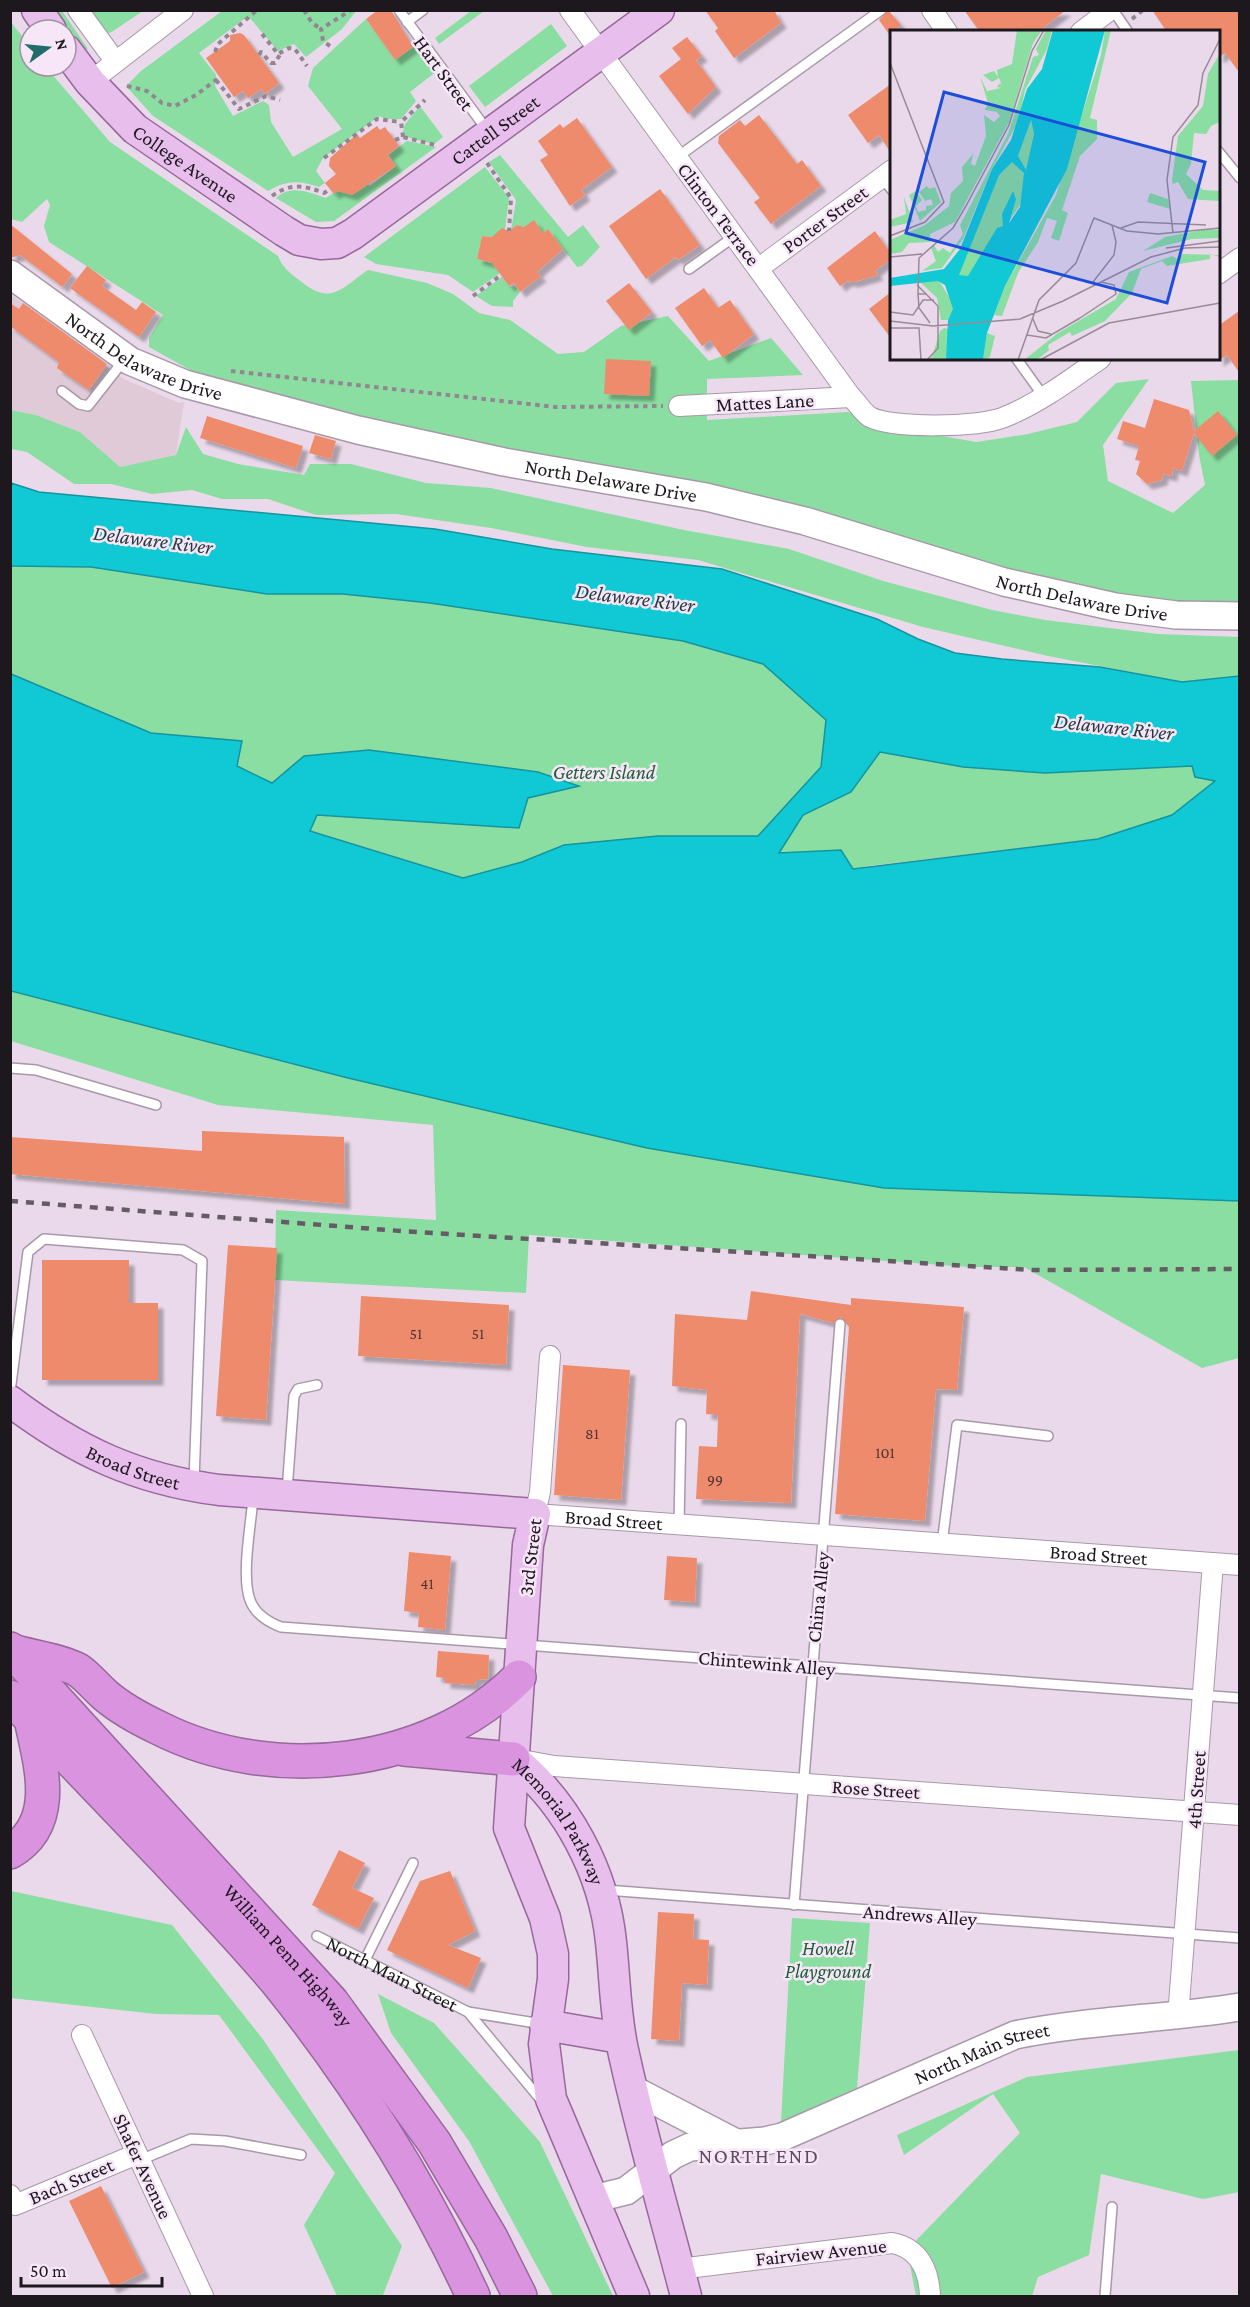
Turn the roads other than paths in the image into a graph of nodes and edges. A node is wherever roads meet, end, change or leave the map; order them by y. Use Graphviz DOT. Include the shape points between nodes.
graph roads {
  1 [pos="78,10"];
  2 [pos="183,10"];
  3 [pos="399,10"];
  4 [pos="423,10"];
  5 [pos="570,10"];
  6 [pos="659,10"];
  7 [pos="881,10"];
  8 [pos="932,10"];
  9 [pos="1112,10"];
  10 [pos="407,22"];
  11 [pos="946,30"];
  12 [pos="1084,30"];
  13 [pos="1127,30"];
  14 [pos="602,53"];
  15 [pos="115,61"];
  16 [pos="78,66"];
  17 [pos="90,82"];
  18 [pos="488,148"];
  19 [pos="1220,154"];
  20 [pos="676,158"];
  21 [pos="1239,178"];
  22 [pos="888,179"];
  23 [pos="735,236"];
  24 [pos="329,244"];
  25 [pos="1239,258"];
  26 [pos="759,268"];
  27 [pos="689,269"];
  28 [pos="1220,272"];
  29 [pos="10,274"];
  30 [pos="126,358"];
  31 [pos="1017,360"];
  32 [pos="1098,360"];
  33 [pos="62,390"];
  34 [pos="851,396"];
  35 [pos="1044,397"];
  36 [pos="679,406"];
  37 [pos="1239,616"];
  38 [pos="10,1068"];
  39 [pos="156,1105"];
  40 [pos="840,1324"];
  41 [pos="550,1356"];
  42 [pos="317,1384"];
  43 [pos="10,1392"];
  44 [pos="10,1401"];
  45 [pos="681,1424"];
  46 [pos="1048,1436"];
  47 [pos="194,1486"];
  48 [pos="254,1492"];
  49 [pos="287,1495"];
  50 [pos="535,1514"];
  51 [pos="679,1525"];
  52 [pos="824,1535"];
  53 [pos="942,1544"];
  54 [pos="1213,1563"];
  55 [pos="1239,1565"];
  56 [pos="521,1644"];
  57 [pos="11,1650"];
  58 [pos="811,1667"];
  59 [pos="519,1677"];
  60 [pos="1203,1696"];
  61 [pos="1239,1698"];
  62 [pos="21,1708"];
  63 [pos="393,1749"];
  64 [pos="513,1759"];
  65 [pos="803,1784"];
  66 [pos="1194,1812"];
  67 [pos="1239,1815"];
  68 [pos="10,1852"];
  69 [pos="413,1863"];
  70 [pos="601,1890"];
  71 [pos="794,1905"];
  72 [pos="1185,1934"];
  73 [pos="317,1936"];
  74 [pos="1239,1938"];
  75 [pos="365,1960"];
  76 [pos="1239,2007"];
  77 [pos="468,2012"];
  78 [pos="1178,2017"];
  79 [pos="545,2025"];
  80 [pos="82,2035"];
  81 [pos="620,2038"];
  82 [pos="632,2089"];
  83 [pos="557,2119"];
  84 [pos="734,2142"];
  85 [pos="301,2155"];
  86 [pos="138,2157"];
  87 [pos="653,2171"];
  88 [pos="10,2195"];
  89 [pos="593,2199"];
  90 [pos="1112,2207"];
  91 [pos="682,2283"];
  92 [pos="203,2296"];
  93 [pos="473,2296"];
  94 [pos="520,2296"];
  95 [pos="634,2296"];
  96 [pos="930,2296"];
  97 [pos="1105,2296"];
  1 -- 15 [label="street"];
  2 -- 15 [label="street"];
  3 -- 10 [label="lane, Hart Street"];
  4 -- 10 [label="lane"];
  5 -- 14 [label="street, Clinton Terrace"];
  6 -- 14 [label="main road, Cattell Street"];
  7 -- 20 [label="lane"];
  8 -- 11 [label="street"];
  9 -- 12 [label="street"];
  9 -- 13 [label="lane"];
  10 -- 18 [label="lane, Hart Street"];
  14 -- 18 [label="main road, Cattell Street"];
  14 -- 20 [label="street, Clinton Terrace"];
  15 -- 17 [label="street"];
  16 -- 17 [label="main road, College Avenue"];
  17 -- 24 [label="main road, College Avenue" via="135,129 187,167 299,240"];
  18 -- 24 [label="main road, Cattell Street" via="353,234"];
  19 -- 21 [label="lane"];
  20 -- 23 [label="street, Clinton Terrace"];
  22 -- 26 [label="street, Porter Street"];
  23 -- 26 [label="street, Clinton Terrace"];
  23 -- 27 [label="lane"];
  25 -- 28 [label="street"];
  26 -- 34 [label="street, Clinton Terrace"];
  29 -- 30 [label="main road, North Delaware Drive"];
  30 -- 33 [label="lane" via="88,406 79,404"];
  30 -- 37 [label="main road, North Delaware Drive" via="185,384 358,430 504,462 706,497 805,521 1004,582 1115,607 1176,615"];
  31 -- 35 [label="lane"];
  32 -- 35 [label="street"];
  34 -- 35 [label="street, Clinton Terrace" via="870,417 945,425 1001,418"];
  34 -- 36 [label="street, Mattes Lane"];
  38 -- 39 [label="lane" via="36,1070"];
  40 -- 52 [label="lane, China Alley"];
  41 -- 50 [label="street, 3rd Street"];
  42 -- 49 [label="lane" via="298,1389 294,1396"];
  43 -- 47 [label="lane" via="28,1252 44,1239 183,1250 202,1261"];
  44 -- 47 [label="main road, Broad Street" via="63,1439 105,1460 147,1476"];
  45 -- 51 [label="lane"];
  46 -- 53 [label="lane" via="957,1425"];
  47 -- 48 [label="main road, Broad Street"];
  48 -- 49 [label="main road, Broad Street"];
  48 -- 56 [label="lane, Chintewink Alley" via="247,1583 250,1600 269,1622 295,1628"];
  49 -- 50 [label="main road, Broad Street"];
  50 -- 51 [label="street, Broad Street"];
  50 -- 56 [label="main road, 3rd Street" via="528,1545"];
  51 -- 52 [label="street, Broad Street"];
  52 -- 53 [label="street, Broad Street"];
  52 -- 58 [label="lane, China Alley"];
  53 -- 54 [label="street, Broad Street"];
  54 -- 55 [label="street, Broad Street"];
  54 -- 60 [label="street, 4th Street"];
  56 -- 58 [label="lane, Chintewink Alley"];
  56 -- 59 [label="main road, 3rd Street"];
  57 -- 63 [label="highway" via="78,1670 106,1696 150,1724 227,1751 302,1761"];
  57 -- 94 [label="highway, William Penn Highway" via="332,2002 434,2142"];
  58 -- 60 [label="lane, Chintewink Alley"];
  58 -- 65 [label="lane, China Alley"];
  59 -- 63 [label="highway" via="472,1715"];
  59 -- 64 [label="main road, 3rd Street"];
  60 -- 61 [label="lane, Chintewink Alley"];
  60 -- 66 [label="street, 4th Street"];
  62 -- 68 [label="highway" via="44,1794 34,1828"];
  62 -- 93 [label="highway, William Penn Highway" via="231,1930 295,2005 350,2079 402,2161"];
  63 -- 64 [label="highway"];
  64 -- 65 [label="street, Rose Street" via="554,1766"];
  64 -- 70 [label="main road, Memorial Parkway" via="540,1784 563,1815 588,1857"];
  64 -- 79 [label="main road, Memorial Parkway" via="509,1828 545,1918 553,1954"];
  65 -- 66 [label="street, Rose Street"];
  65 -- 71 [label="lane, China Alley"];
  66 -- 67 [label="street, Rose Street"];
  66 -- 72 [label="street, 4th Street"];
  69 -- 75 [label="lane"];
  70 -- 71 [label="lane, Andrews Alley"];
  70 -- 81 [label="main road, Memorial Parkway" via="611,1942"];
  71 -- 72 [label="lane, Andrews Alley"];
  72 -- 74 [label="lane, Andrews Alley"];
  72 -- 78 [label="street, 4th Street"];
  73 -- 75 [label="lane, North Main Street"];
  75 -- 77 [label="lane, North Main Street"];
  76 -- 78 [label="main road, North Main Street"];
  77 -- 79 [label="lane"];
  77 -- 83 [label="lane"];
  78 -- 84 [label="main road, North Main Street" via="1055,2027 1015,2036 782,2137"];
  79 -- 81 [label="main road"];
  79 -- 83 [label="main road, Memorial Parkway" via="544,2062"];
  80 -- 86 [label="street, Shafer Avenue"];
  81 -- 82 [label="main road, Memorial Parkway"];
  82 -- 84 [label="main road"];
  82 -- 87 [label="main road, Memorial Parkway"];
  83 -- 89 [label="main road, Memorial Parkway"];
  84 -- 87 [label="main road, North Main Street" via="690,2147"];
  85 -- 86 [label="lane" via="191,2139"];
  86 -- 88 [label="street, Bach Street" via="15,2205"];
  86 -- 92 [label="street, Shafer Avenue"];
  87 -- 89 [label="main road, North Main Street" via="627,2191"];
  87 -- 91 [label="main road, Memorial Parkway"];
  89 -- 95 [label="main road, Memorial Parkway"];
  90 -- 97 [label="lane"];
  91 -- 96 [label="street, Fairview Avenue" via="892,2243 908,2247 922,2262"];
}
